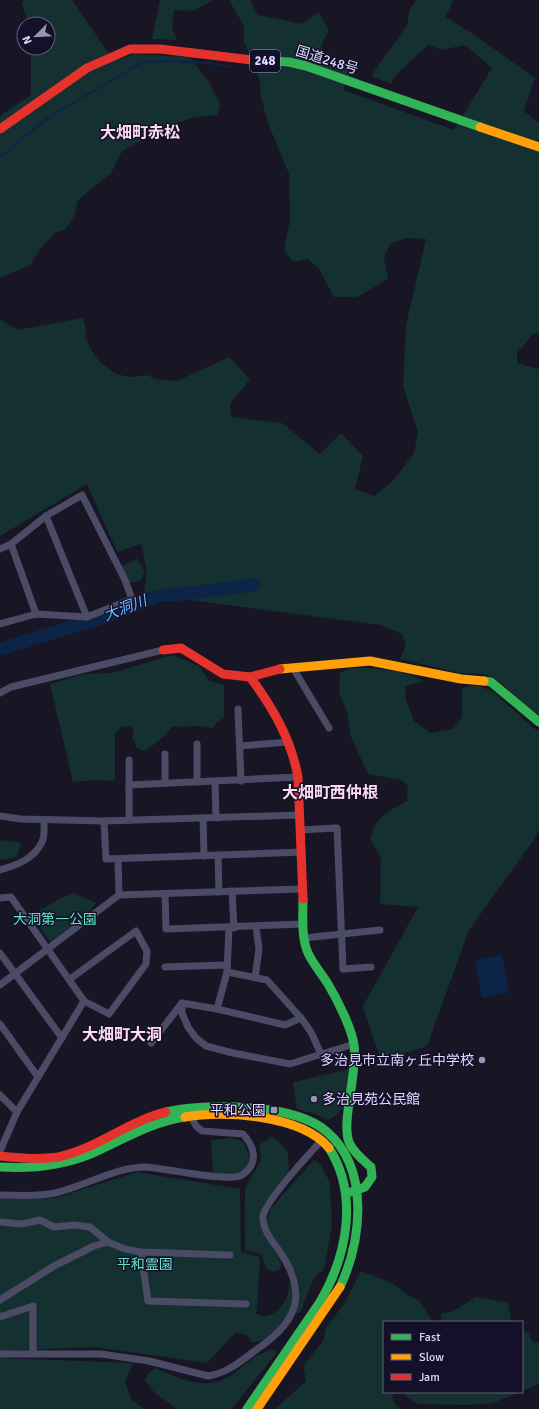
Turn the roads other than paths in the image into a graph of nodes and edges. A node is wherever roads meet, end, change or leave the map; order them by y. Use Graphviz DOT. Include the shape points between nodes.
graph roads {
  1 [pos="0,129"];
  2 [pos="539,147"];
  3 [pos="46,516"];
  4 [pos="11,544"];
  5 [pos="0,549"];
  6 [pos="36,614"];
  7 [pos="87,617"];
  8 [pos="0,624"];
  9 [pos="163,650"];
  10 [pos="293,668"];
  11 [pos="250,677"];
  12 [pos="0,693"];
  13 [pos="238,709"];
  14 [pos="539,722"];
  15 [pos="329,728"];
  16 [pos="289,742"];
  17 [pos="196,744"];
  18 [pos="240,746"];
  19 [pos="165,754"];
  20 [pos="129,760"];
  21 [pos="298,777"];
  22 [pos="241,781"];
  23 [pos="197,782"];
  24 [pos="215,782"];
  25 [pos="165,783"];
  26 [pos="129,785"];
  27 [pos="299,815"];
  28 [pos="0,816"];
  29 [pos="203,818"];
  30 [pos="216,818"];
  31 [pos="44,820"];
  32 [pos="129,820"];
  33 [pos="104,821"];
  34 [pos="300,830"];
  35 [pos="302,852"];
  36 [pos="218,855"];
  37 [pos="204,856"];
  38 [pos="118,859"];
  39 [pos="0,870"];
  40 [pos="302,888"];
  41 [pos="232,891"];
  42 [pos="219,892"];
  43 [pos="165,894"];
  44 [pos="120,895"];
  45 [pos="0,898"];
  46 [pos="304,924"];
  47 [pos="256,926"];
  48 [pos="231,928"];
  49 [pos="380,930"];
  50 [pos="342,935"];
  51 [pos="304,938"];
  52 [pos="48,949"];
  53 [pos="0,953"];
  54 [pos="165,967"];
  55 [pos="371,967"];
  56 [pos="227,969"];
  57 [pos="15,974"];
  58 [pos="256,978"];
  59 [pos="70,979"];
  60 [pos="0,984"];
  61 [pos="84,1000"];
  62 [pos="182,1003"];
  63 [pos="217,1009"];
  64 [pos="302,1018"];
  65 [pos="0,1024"];
  66 [pos="62,1038"];
  67 [pos="151,1043"];
  68 [pos="354,1044"];
  69 [pos="321,1054"];
  70 [pos="38,1077"];
  71 [pos="0,1095"];
  72 [pos="17,1112"];
  73 [pos="191,1116"];
  74 [pos="322,1140"];
  75 [pos="0,1151"];
  76 [pos="0,1156"];
  77 [pos="0,1166"];
  78 [pos="356,1190"];
  79 [pos="0,1194"];
  80 [pos="346,1194"];
  81 [pos="0,1222"];
  82 [pos="108,1242"];
  83 [pos="141,1252"];
  84 [pos="230,1255"];
  85 [pos="0,1300"];
  86 [pos="246,1304"];
  87 [pos="0,1317"];
  88 [pos="0,1354"];
  89 [pos="34,1354"];
  90 [pos="247,1409"];
  91 [pos="257,1409"];
  1 -- 2 [label="main road, 国道248号 / 248" via="87,68 130,49 160,49 244,60 289,62 306,66"];
  3 -- 4 [label="street"];
  3 -- 7 [label="street"];
  3 -- 7 [label="street" via="82,495 125,580 132,599"];
  4 -- 5 [label="street"];
  4 -- 6 [label="street"];
  6 -- 7 [label="street"];
  6 -- 8 [label="street"];
  9 -- 11 [label="main road" via="181,648 223,674"];
  9 -- 12 [label="street" via="11,687"];
  10 -- 11 [label="main road" via="276,669"];
  10 -- 14 [label="main road" via="370,661 461,679 486,680"];
  10 -- 15 [label="street"];
  11 -- 16 [label="main road" via="274,712"];
  13 -- 18 [label="street"];
  16 -- 18 [label="street"];
  16 -- 21 [label="main road" via="296,758"];
  17 -- 23 [label="street"];
  18 -- 22 [label="street"];
  19 -- 25 [label="street"];
  20 -- 26 [label="street"];
  21 -- 22 [label="street"];
  21 -- 27 [label="main road"];
  22 -- 24 [label="street"];
  23 -- 24 [label="street"];
  23 -- 25 [label="street"];
  24 -- 30 [label="street"];
  25 -- 26 [label="street"];
  26 -- 32 [label="street"];
  27 -- 30 [label="street"];
  27 -- 34 [label="main road"];
  28 -- 31 [label="street"];
  29 -- 30 [label="street"];
  29 -- 32 [label="street"];
  29 -- 37 [label="street"];
  31 -- 33 [label="street"];
  31 -- 39 [label="street" via="43,841 36,852 29,859"];
  32 -- 33 [label="street"];
  33 -- 38 [label="street" via="106,859"];
  34 -- 35 [label="main road"];
  34 -- 50 [label="street" via="337,828"];
  35 -- 36 [label="street"];
  35 -- 40 [label="main road"];
  36 -- 37 [label="street"];
  36 -- 42 [label="street"];
  37 -- 38 [label="street"];
  38 -- 44 [label="street"];
  40 -- 41 [label="street"];
  40 -- 46 [label="main road"];
  41 -- 42 [label="street"];
  41 -- 48 [label="street"];
  42 -- 43 [label="street"];
  43 -- 44 [label="street"];
  43 -- 48 [label="street" via="166,929"];
  44 -- 52 [label="street"];
  45 -- 52 [label="street" via="11,897"];
  46 -- 47 [label="street"];
  46 -- 51 [label="main road"];
  47 -- 48 [label="street"];
  47 -- 58 [label="street" via="259,949"];
  48 -- 56 [label="street"];
  49 -- 50 [label="street"];
  50 -- 51 [label="street"];
  50 -- 55 [label="street" via="343,969"];
  51 -- 68 [label="main road" via="308,953 342,1012"];
  52 -- 57 [label="street"];
  52 -- 59 [label="street"];
  53 -- 57 [label="street"];
  54 -- 56 [label="street"];
  56 -- 58 [label="street"];
  56 -- 63 [label="street"];
  57 -- 60 [label="street"];
  57 -- 66 [label="street"];
  58 -- 64 [label="street" via="267,980"];
  59 -- 61 [label="street"];
  59 -- 61 [label="street" via="136,931 147,951 146,964 109,1014"];
  61 -- 66 [label="street"];
  62 -- 63 [label="street"];
  62 -- 67 [label="street"];
  62 -- 69 [label="street" via="182,1013 188,1027 206,1046 290,1064"];
  63 -- 64 [label="street" via="285,1025"];
  64 -- 69 [label="street"];
  65 -- 70 [label="street"];
  66 -- 70 [label="street"];
  68 -- 69 [label="street"];
  68 -- 78 [label="main road" via="355,1062 347,1127 349,1142 370,1167 372,1177 365,1187"];
  70 -- 72 [label="street"];
  71 -- 72 [label="street"];
  72 -- 75 [label="street"];
  73 -- 74 [label="main road" via="226,1114 257,1117 302,1130"];
  73 -- 77 [label="main road" via="154,1124 84,1156 62,1163 16,1168"];
  73 -- 79 [label="street" via="202,1131 243,1134 251,1143 254,1155 251,1168 241,1176 226,1179 178,1170 130,1168 54,1193"];
  74 -- 80 [label="main road" via="344,1179"];
  74 -- 89 [label="street" via="270,1202 263,1216 268,1236 291,1270 296,1283 296,1299 290,1317 277,1334 263,1345 228,1370 208,1376 149,1361 100,1354"];
  76 -- 78 [label="main road" via="47,1158 65,1155 157,1114 195,1107 230,1106 285,1115 325,1130 345,1154"];
  78 -- 80 [label="main road"];
  78 -- 91 [label="main road" via="358,1223 354,1246 342,1283"];
  80 -- 90 [label="main road" via="344,1246 331,1283"];
  81 -- 82 [label="street" via="22,1224 40,1220 54,1227 90,1227"];
  82 -- 83 [label="street"];
  82 -- 85 [label="street" via="94,1246 54,1266"];
  83 -- 84 [label="street"];
  83 -- 86 [label="street" via="148,1301"];
  87 -- 89 [label="street" via="32,1306"];
  88 -- 89 [label="street"];
}
